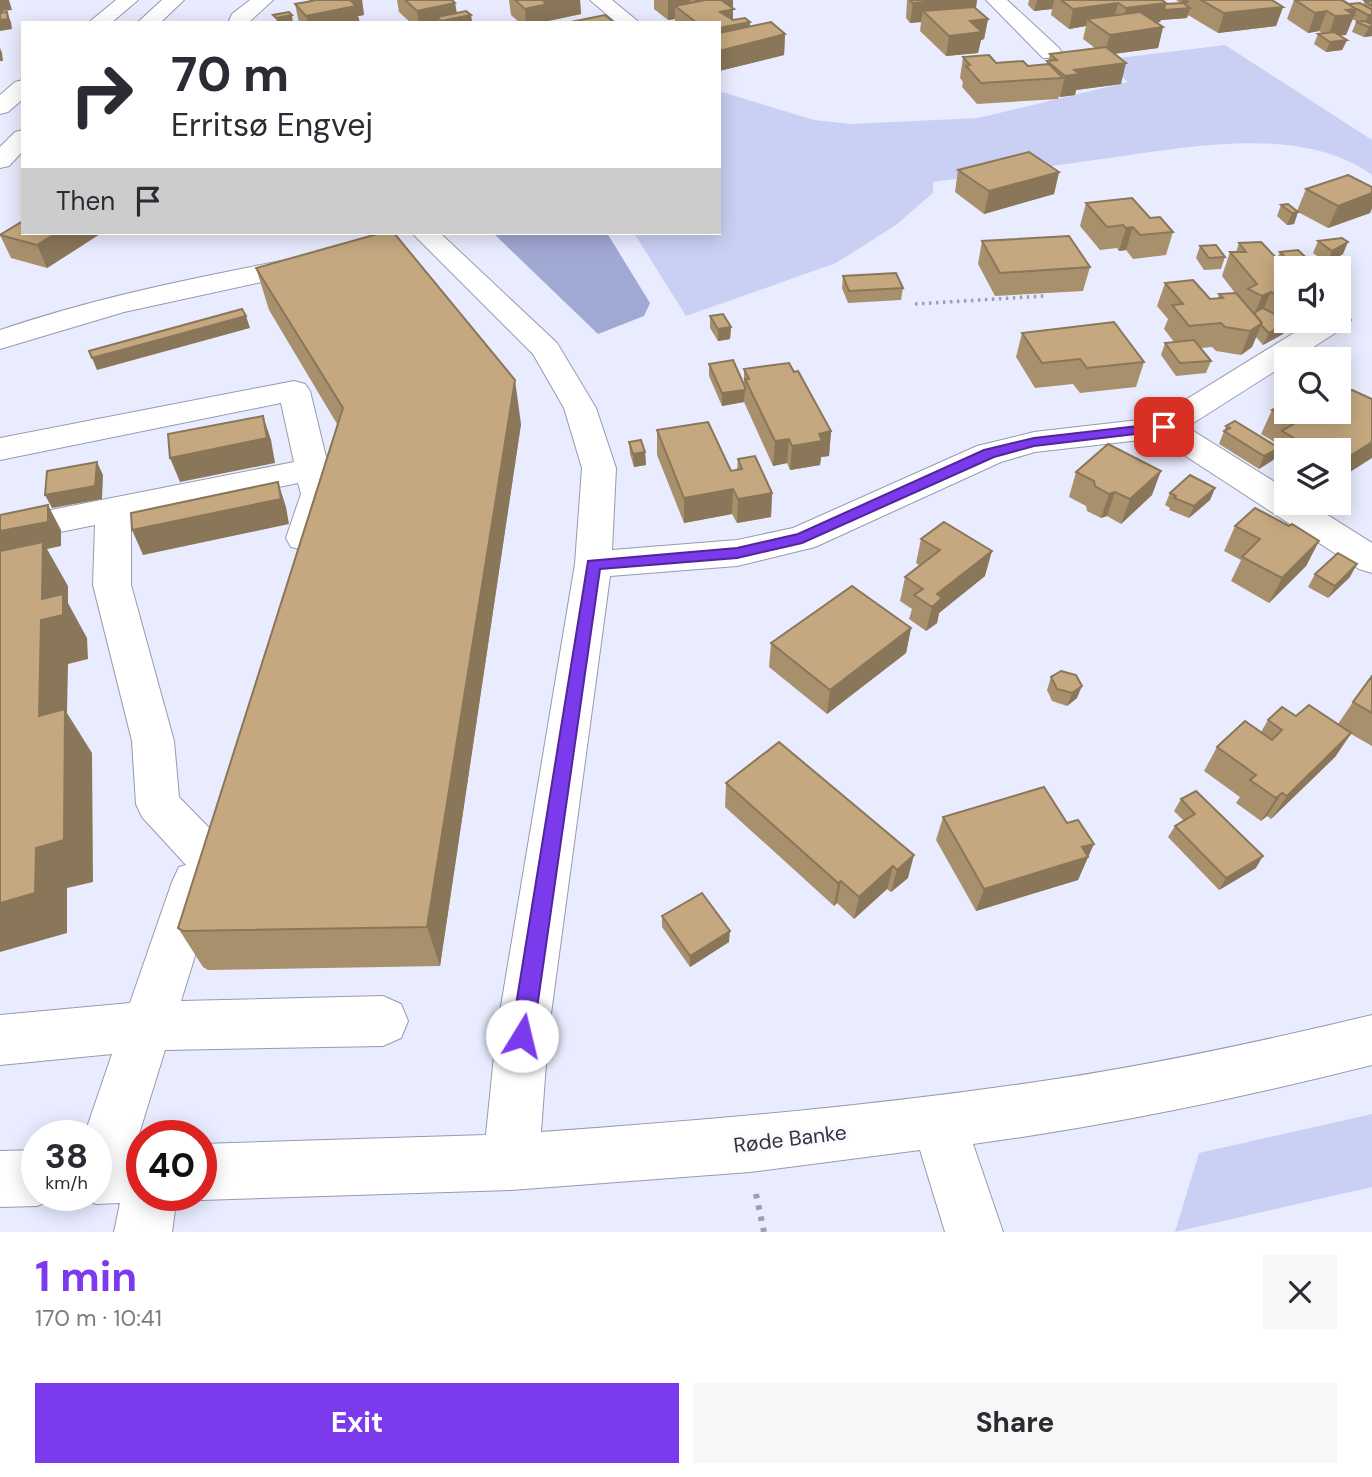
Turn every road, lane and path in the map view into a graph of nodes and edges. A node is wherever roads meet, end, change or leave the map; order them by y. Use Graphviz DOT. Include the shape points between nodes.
graph roads {
  1 [pos="128,0"];
  2 [pos="174,0"];
  3 [pos="264,0"];
  4 [pos="600,0"];
  5 [pos="996,0"];
  6 [pos="101,21"];
  7 [pos="149,21"];
  8 [pos="238,21"];
  9 [pos="627,21"];
  10 [pos="1051,53"];
  11 [pos="21,89"];
  12 [pos="0,107"];
  13 [pos="21,140"];
  14 [pos="0,161"];
  15 [pos="419,238"];
  16 [pos="337,259"];
  17 [pos="1044,296"];
  18 [pos="915,304"];
  19 [pos="1316,333"];
  20 [pos="0,340"];
  21 [pos="1164,427"];
  22 [pos="0,449"];
  23 [pos="313,470"];
  24 [pos="113,509"];
  25 [pos="0,532"];
  26 [pos="1372,560"];
  27 [pos="593,564"];
  28 [pos="293,572"];
  29 [pos="383,1021"];
  30 [pos="149,1026"];
  31 [pos="0,1040"];
  32 [pos="1372,1040"];
  33 [pos="938,1120"];
  34 [pos="511,1161"];
  35 [pos="217,1171"];
  36 [pos="112,1175"];
  37 [pos="21,1178"];
  38 [pos="0,1179"];
  39 [pos="146,1211"];
  40 [pos="143,1232"];
  41 [pos="974,1232"];
  1 -- 6 [label="street"];
  2 -- 7 [label="street"];
  3 -- 8 [label="street"];
  4 -- 9 [label="street"];
  5 -- 10 [label="street"];
  11 -- 12 [label="street"];
  13 -- 14 [label="street"];
  15 -- 27 [label="street" via="546,349 580,408 599,468"];
  16 -- 20 [label="street" via="170,291 60,318"];
  17 -- 18 [label="path"];
  19 -- 21 [label="street"];
  21 -- 26 [label="street"];
  21 -- 27 [label="street" via="1034,442 989,454 802,538 737,553"];
  22 -- 23 [label="street" via="295,391"];
  23 -- 24 [label="street"];
  23 -- 28 [label="street" via="318,494"];
  24 -- 25 [label="street"];
  24 -- 30 [label="street" via="112,585 153,741 158,804 210,834"];
  27 -- 34 [label="street" via="522,1036"];
  29 -- 30 [label="street"];
  30 -- 31 [label="street"];
  30 -- 36 [label="street"];
  32 -- 33 [label="street, Røde Banke" via="1057,1106"];
  33 -- 34 [label="street, Røde Banke" via="750,1144"];
  33 -- 41 [label="street"];
  34 -- 35 [label="street, Røde Banke"];
  37 -- 38 [label="street"];
  39 -- 40 [label="street"];
}
